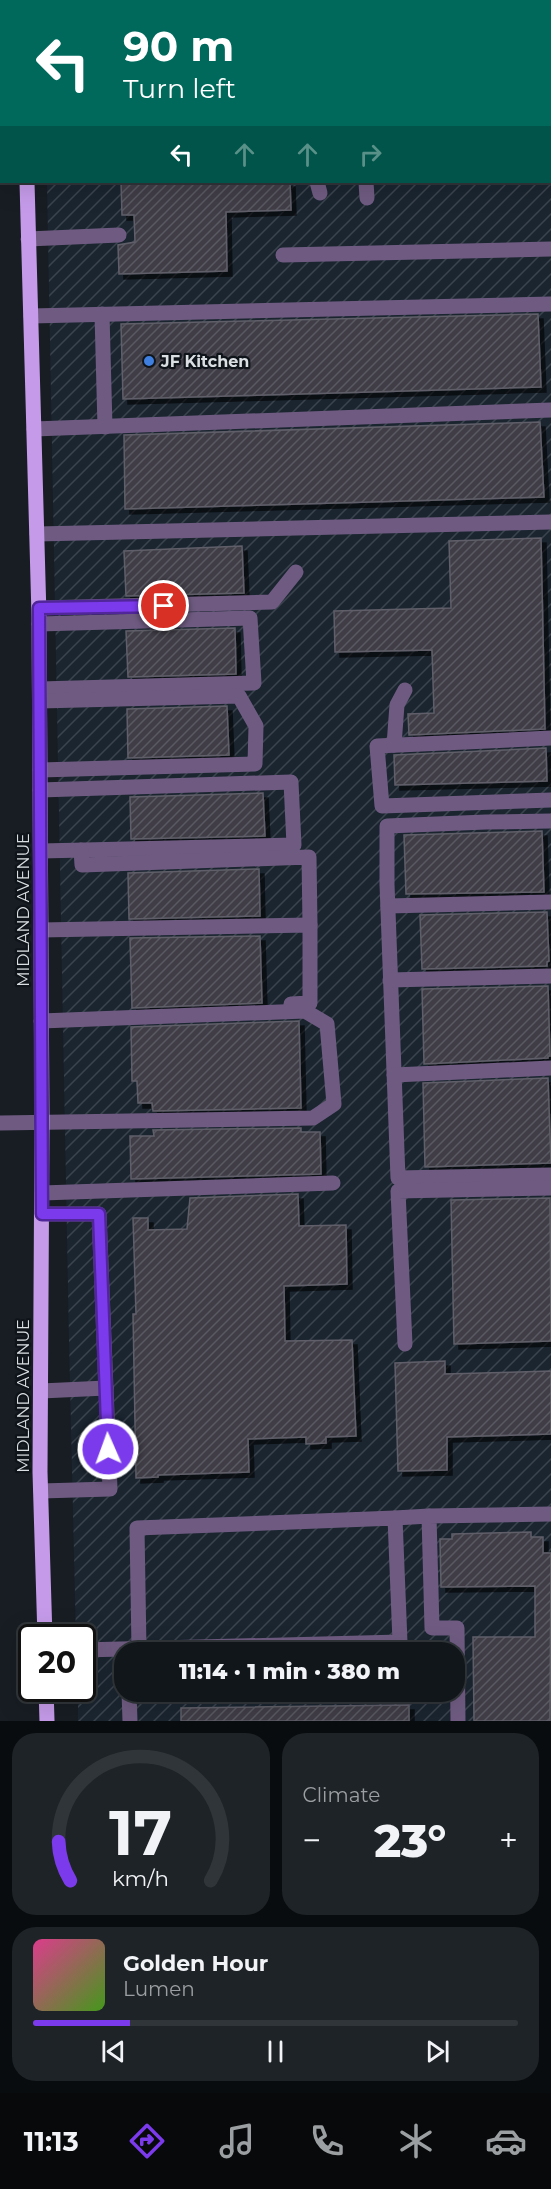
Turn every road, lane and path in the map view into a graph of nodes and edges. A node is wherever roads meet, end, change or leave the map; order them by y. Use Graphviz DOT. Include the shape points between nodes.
graph roads {
  1 [pos="27,183"];
  2 [pos="366,183"];
  3 [pos="367,198"];
  4 [pos="119,235"];
  5 [pos="28,239"];
  6 [pos="551,249"];
  7 [pos="283,255"];
  8 [pos="551,304"];
  9 [pos="102,314"];
  10 [pos="31,316"];
  11 [pos="551,410"];
  12 [pos="105,427"];
  13 [pos="34,429"];
  14 [pos="551,522"];
  15 [pos="37,534"];
  16 [pos="296,573"];
  17 [pos="39,608"];
  18 [pos="39,624"];
  19 [pos="405,690"];
  20 [pos="40,695"];
  21 [pos="551,738"];
  22 [pos="394,745"];
  23 [pos="40,770"];
  24 [pos="40,790"];
  25 [pos="551,800"];
  26 [pos="551,821"];
  27 [pos="81,850"];
  28 [pos="41,851"];
  29 [pos="551,902"];
  30 [pos="388,906"];
  31 [pos="310,925"];
  32 [pos="41,930"];
  33 [pos="551,976"];
  34 [pos="390,980"];
  35 [pos="41,1017"];
  36 [pos="551,1068"];
  37 [pos="394,1076"];
  38 [pos="42,1122"];
  39 [pos="0,1123"];
  40 [pos="551,1175"];
  41 [pos="333,1183"];
  42 [pos="551,1188"];
  43 [pos="42,1193"];
  44 [pos="42,1214"];
  45 [pos="405,1344"];
  46 [pos="106,1388"];
  47 [pos="41,1391"];
  48 [pos="41,1491"];
  49 [pos="551,1514"];
  50 [pos="429,1516"];
  51 [pos="396,1518"];
  52 [pos="45,1624"];
  53 [pos="131,1642"];
  54 [pos="400,1642"];
  55 [pos="96,1650"];
  56 [pos="114,1650"];
  57 [pos="46,1702"];
  58 [pos="129,1702"];
  59 [pos="47,1721"];
  60 [pos="130,1721"];
  61 [pos="458,1721"];
  1 -- 5 [label="main road, MIDLAND AVENUE"];
  2 -- 3 [label="street"];
  4 -- 5 [label="street"];
  5 -- 10 [label="main road, MIDLAND AVENUE"];
  6 -- 7 [label="street"];
  8 -- 9 [label="street"];
  9 -- 10 [label="street"];
  9 -- 12 [label="street"];
  10 -- 13 [label="main road, MIDLAND AVENUE"];
  11 -- 12 [label="street"];
  12 -- 13 [label="street"];
  13 -- 15 [label="main road, MIDLAND AVENUE"];
  14 -- 15 [label="street"];
  15 -- 17 [label="main road, MIDLAND AVENUE"];
  16 -- 17 [label="street" via="272,602"];
  17 -- 18 [label="main road, MIDLAND AVENUE"];
  18 -- 20 [label="main road, MIDLAND AVENUE"];
  18 -- 20 [label="street" via="250,618 254,683"];
  19 -- 22 [label="street" via="396,705"];
  20 -- 23 [label="main road, MIDLAND AVENUE"];
  20 -- 23 [label="street" via="239,696 256,726 255,764"];
  21 -- 22 [label="street"];
  22 -- 25 [label="street" via="377,746 382,806"];
  23 -- 24 [label="main road, MIDLAND AVENUE"];
  24 -- 27 [label="street" via="291,782 294,845"];
  24 -- 28 [label="main road, MIDLAND AVENUE"];
  26 -- 30 [label="street" via="387,826"];
  27 -- 28 [label="street"];
  27 -- 31 [label="street" via="82,865 309,857"];
  28 -- 32 [label="main road, MIDLAND AVENUE"];
  29 -- 30 [label="street"];
  30 -- 34 [label="street"];
  31 -- 32 [label="street"];
  31 -- 35 [label="street" via="310,1003"];
  32 -- 35 [label="main road, MIDLAND AVENUE"];
  33 -- 34 [label="street"];
  34 -- 37 [label="street"];
  35 -- 38 [label="main road, MIDLAND AVENUE"];
  35 -- 38 [label="street" via="304,1011 327,1024 334,1104 313,1118"];
  36 -- 37 [label="street"];
  37 -- 40 [label="street" via="398,1178"];
  38 -- 39 [label="street"];
  38 -- 43 [label="main road, MIDLAND AVENUE"];
  41 -- 43 [label="street"];
  42 -- 45 [label="street" via="398,1191"];
  43 -- 44 [label="main road, MIDLAND AVENUE"];
  44 -- 46 [label="street" via="99,1214"];
  44 -- 47 [label="main road, MIDLAND AVENUE"];
  46 -- 47 [label="street"];
  46 -- 48 [label="street" via="110,1489"];
  47 -- 48 [label="main road, MIDLAND AVENUE"];
  48 -- 52 [label="main road, MIDLAND AVENUE"];
  49 -- 50 [label="street"];
  50 -- 51 [label="street"];
  50 -- 61 [label="street" via="432,1628 457,1628"];
  51 -- 53 [label="street" via="138,1528"];
  51 -- 54 [label="street"];
  55 -- 56 [label="street"];
  57 -- 59 [label="main road"];
  58 -- 60 [label="street"];
}
